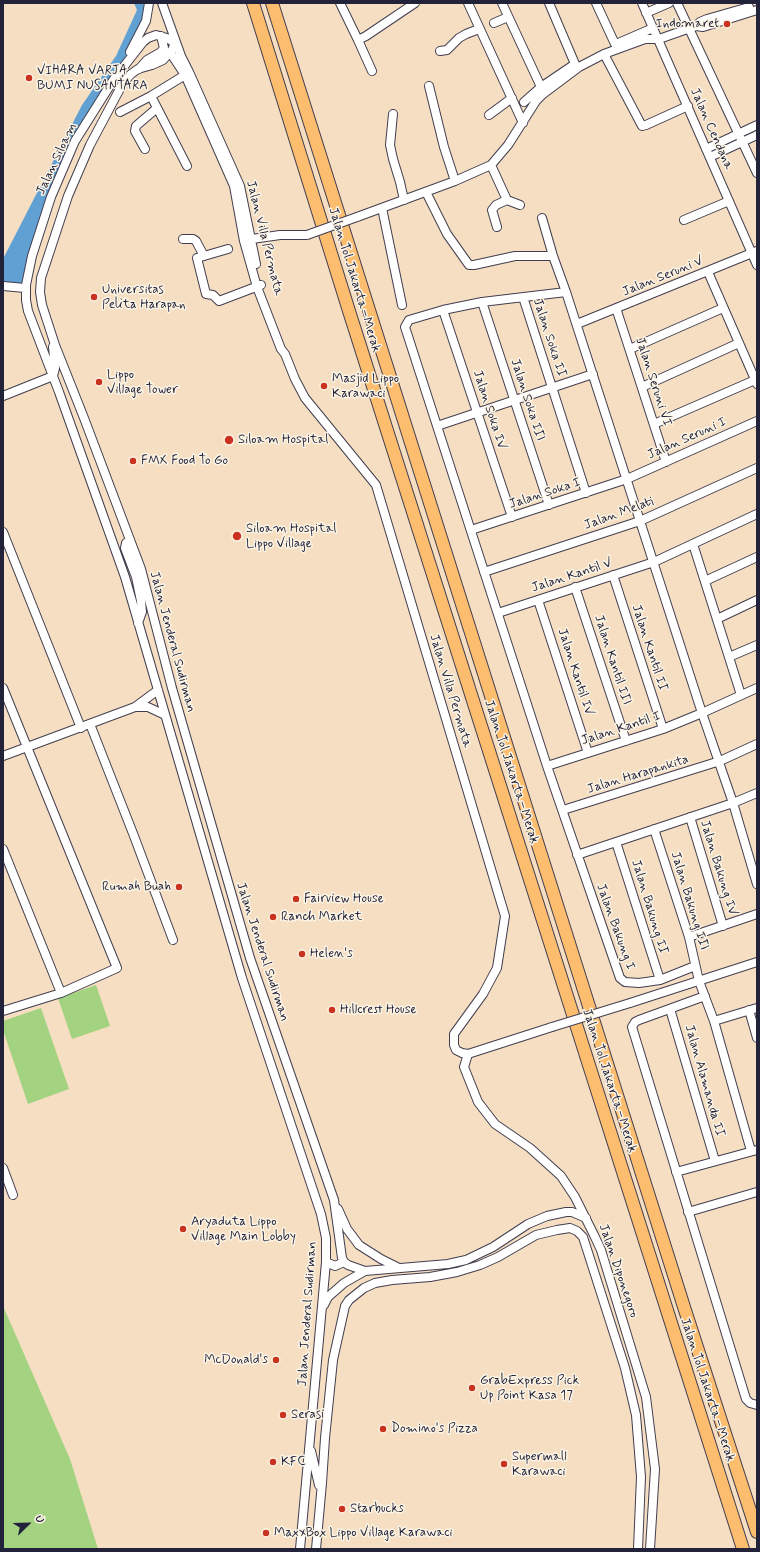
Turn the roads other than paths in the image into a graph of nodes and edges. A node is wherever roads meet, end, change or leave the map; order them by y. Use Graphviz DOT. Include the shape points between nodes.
graph roads {
  1 [pos="149,3"];
  2 [pos="162,3"];
  3 [pos="253,3"];
  4 [pos="272,3"];
  5 [pos="340,3"];
  6 [pos="415,3"];
  7 [pos="468,3"];
  8 [pos="502,3"];
  9 [pos="548,3"];
  10 [pos="596,3"];
  11 [pos="642,3"];
  12 [pos="669,3"];
  13 [pos="677,3"];
  14 [pos="757,5"];
  15 [pos="757,10"];
  16 [pos="646,13"];
  17 [pos="508,17"];
  18 [pos="494,23"];
  19 [pos="653,28"];
  20 [pos="693,28"];
  21 [pos="479,30"];
  22 [pos="161,36"];
  23 [pos="659,39"];
  24 [pos="358,40"];
  25 [pos="175,43"];
  26 [pos="615,44"];
  27 [pos="440,51"];
  28 [pos="170,52"];
  29 [pos="604,54"];
  30 [pos="575,64"];
  31 [pos="123,65"];
  32 [pos="138,69"];
  33 [pos="372,71"];
  34 [pos="185,75"];
  35 [pos="430,86"];
  36 [pos="541,87"];
  37 [pos="151,96"];
  38 [pos="512,98"];
  39 [pos="524,102"];
  40 [pos="688,106"];
  41 [pos="157,108"];
  42 [pos="120,112"];
  43 [pos="393,114"];
  44 [pos="489,115"];
  45 [pos="523,123"];
  46 [pos="757,125"];
  47 [pos="739,133"];
  48 [pos="757,135"];
  49 [pos="743,141"];
  50 [pos="145,149"];
  51 [pos="706,149"];
  52 [pos="710,157"];
  53 [pos="491,165"];
  54 [pos="187,166"];
  55 [pos="757,172"];
  56 [pos="455,181"];
  57 [pos="426,192"];
  58 [pos="404,200"];
  59 [pos="507,200"];
  60 [pos="729,201"];
  61 [pos="520,205"];
  62 [pos="382,208"];
  63 [pos="542,218"];
  64 [pos="684,220"];
  65 [pos="497,227"];
  66 [pos="183,240"];
  67 [pos="247,240"];
  68 [pos="228,249"];
  69 [pos="755,254"];
  70 [pos="204,256"];
  71 [pos="553,256"];
  72 [pos="757,265"];
  73 [pos="709,273"];
  74 [pos="3,286"];
  75 [pos="259,286"];
  76 [pos="25,288"];
  77 [pos="566,292"];
  78 [pos="523,297"];
  79 [pos="482,302"];
  80 [pos="402,305"];
  81 [pos="723,308"];
  82 [pos="443,310"];
  83 [pos="617,310"];
  84 [pos="28,311"];
  85 [pos="577,325"];
  86 [pos="739,343"];
  87 [pos="55,345"];
  88 [pos="630,349"];
  89 [pos="593,374"];
  90 [pos="53,376"];
  91 [pos="756,382"];
  92 [pos="642,387"];
  93 [pos="552,388"];
  94 [pos="3,396"];
  95 [pos="514,400"];
  96 [pos="477,412"];
  97 [pos="757,421"];
  98 [pos="654,424"];
  99 [pos="437,426"];
  100 [pos="666,462"];
  101 [pos="757,468"];
  102 [pos="627,480"];
  103 [pos="586,493"];
  104 [pos="549,505"];
  105 [pos="757,514"];
  106 [pos="512,517"];
  107 [pos="640,521"];
  108 [pos="471,530"];
  109 [pos="3,532"];
  110 [pos="130,540"];
  111 [pos="693,544"];
  112 [pos="757,557"];
  113 [pos="654,562"];
  114 [pos="484,572"];
  115 [pos="613,575"];
  116 [pos="705,581"];
  117 [pos="575,587"];
  118 [pos="538,600"];
  119 [pos="757,600"];
  120 [pos="498,613"];
  121 [pos="717,619"];
  122 [pos="138,623"];
  123 [pos="757,645"];
  124 [pos="729,657"];
  125 [pos="3,688"];
  126 [pos="757,688"];
  127 [pos="158,690"];
  128 [pos="742,695"];
  129 [pos="135,707"];
  130 [pos="702,713"];
  131 [pos="165,715"];
  132 [pos="90,724"];
  133 [pos="81,728"];
  134 [pos="663,729"];
  135 [pos="626,741"];
  136 [pos="757,744"];
  137 [pos="28,747"];
  138 [pos="588,753"];
  139 [pos="3,756"];
  140 [pos="720,761"];
  141 [pos="547,766"];
  142 [pos="757,793"];
  143 [pos="733,803"];
  144 [pos="563,810"];
  145 [pos="690,817"];
  146 [pos="654,829"];
  147 [pos="616,842"];
  148 [pos="3,849"];
  149 [pos="577,855"];
  150 [pos="757,884"];
  151 [pos="757,914"];
  152 [pos="723,926"];
  153 [pos="689,937"];
  154 [pos="173,940"];
  155 [pos="757,962"];
  156 [pos="695,966"];
  157 [pos="660,980"];
  158 [pos="699,981"];
  159 [pos="61,993"];
  160 [pos="705,996"];
  161 [pos="670,1008"];
  162 [pos="753,1009"];
  163 [pos="3,1011"];
  164 [pos="714,1021"];
  165 [pos="757,1038"];
  166 [pos="456,1050"];
  167 [pos="468,1054"];
  168 [pos="464,1067"];
  169 [pos="754,1150"];
  170 [pos="715,1161"];
  171 [pos="3,1168"];
  172 [pos="676,1172"];
  173 [pos="757,1192"];
  174 [pos="13,1195"];
  175 [pos="334,1200"];
  176 [pos="688,1212"];
  177 [pos="586,1218"];
  178 [pos="326,1262"];
  179 [pos="344,1262"];
  180 [pos="402,1269"];
  181 [pos="365,1271"];
  182 [pos="392,1280"];
  183 [pos="322,1308"];
  184 [pos="757,1405"];
  185 [pos="310,1445"];
  186 [pos="321,1493"];
  187 [pos="651,1532"];
  188 [pos="757,1532"];
  189 [pos="300,1549"];
  190 [pos="316,1549"];
  191 [pos="639,1549"];
  192 [pos="650,1549"];
  193 [pos="743,1549"];
  1 -- 31 [label="street" via="146,21"];
  2 -- 25 [label="street, Jalan Villa Permata"];
  3 -- 193 [label="highway, Jalan Tol Jakarta–Merak"];
  4 -- 188 [label="highway, Jalan Tol Jakarta–Merak"];
  5 -- 24 [label="street"];
  6 -- 24 [label="street"];
  7 -- 21 [label="street"];
  8 -- 17 [label="street"];
  9 -- 30 [label="street"];
  10 -- 26 [label="street"];
  11 -- 16 [label="street, Jalan Cendana"];
  12 -- 16 [label="street"];
  13 -- 20 [label="street, Jalan Cendana"];
  14 -- 20 [label="street" via="707,19"];
  15 -- 20 [label="street"];
  16 -- 19 [label="street, Jalan Cendana"];
  17 -- 18 [label="street"];
  17 -- 36 [label="street"];
  19 -- 23 [label="street, Jalan Cendana"];
  19 -- 26 [label="street"];
  20 -- 23 [label="street"];
  20 -- 47 [label="street, Jalan Cendana"];
  21 -- 27 [label="street" via="466,34 447,50"];
  21 -- 38 [label="street"];
  22 -- 25 [label="street"];
  22 -- 31 [label="street, Jalan Siloam" via="148,38"];
  22 -- 32 [label="street" via="164,48"];
  23 -- 29 [label="street" via="645,39"];
  23 -- 40 [label="street, Jalan Cendana"];
  24 -- 33 [label="street"];
  25 -- 28 [label="street, Jalan Jenderal Sudirman"];
  25 -- 67 [label="street, Jalan Villa Permata" via="240,186"];
  26 -- 30 [label="street"];
  28 -- 32 [label="street, Jalan Jenderal Sudirman" via="163,60"];
  28 -- 34 [label="street, Jalan Villa Permata"];
  29 -- 40 [label="street" via="642,126"];
  29 -- 45 [label="street" via="579,67 543,94"];
  30 -- 36 [label="street"];
  31 -- 76 [label="street, Jalan Siloam" via="75,141 51,197 30,261"];
  32 -- 87 [label="street, Jalan Jenderal Sudirman" via="123,83 90,145 68,196 41,278 42,305"];
  34 -- 37 [label="street"];
  34 -- 67 [label="street, Jalan Villa Permata" via="234,186"];
  35 -- 56 [label="street"];
  36 -- 39 [label="street"];
  37 -- 41 [label="street"];
  37 -- 42 [label="street"];
  38 -- 44 [label="street"];
  38 -- 45 [label="street"];
  40 -- 51 [label="street, Jalan Cendana"];
  41 -- 50 [label="street" via="136,126 135,131"];
  41 -- 54 [label="street"];
  43 -- 58 [label="street" via="390,145"];
  45 -- 53 [label="street"];
  46 -- 47 [label="street"];
  47 -- 49 [label="street, Jalan Cendana"];
  47 -- 51 [label="street"];
  48 -- 49 [label="street"];
  49 -- 52 [label="street"];
  49 -- 55 [label="street, Jalan Cendana"];
  51 -- 52 [label="street, Jalan Cendana"];
  52 -- 60 [label="street, Jalan Cendana"];
  53 -- 56 [label="street"];
  53 -- 59 [label="street"];
  56 -- 57 [label="street"];
  57 -- 58 [label="street"];
  57 -- 71 [label="street" via="447,234 469,265 515,256"];
  58 -- 62 [label="street"];
  59 -- 61 [label="street"];
  59 -- 65 [label="street" via="492,210"];
  60 -- 64 [label="street"];
  60 -- 69 [label="street, Jalan Cendana"];
  62 -- 67 [label="street, bridge" via="307,235 280,235"];
  62 -- 80 [label="street"];
  63 -- 71 [label="street"];
  66 -- 70 [label="street" via="196,241"];
  67 -- 75 [label="street, Jalan Villa Permata"];
  68 -- 70 [label="street"];
  69 -- 72 [label="street, Jalan Cendana"];
  69 -- 73 [label="street, Jalan Seruni V"];
  70 -- 75 [label="street" via="197,258 196,261 207,295 213,295 220,301"];
  71 -- 77 [label="street"];
  73 -- 81 [label="street"];
  73 -- 83 [label="street, Jalan Seruni V"];
  74 -- 76 [label="street"];
  75 -- 166 [label="street, Jalan Villa Permata" via="281,349 305,398 376,485 505,916 497,968 483,994 454,1034"];
  76 -- 84 [label="street, Jalan Siloam"];
  77 -- 78 [label="street, Jalan Bakung I"];
  77 -- 85 [label="street"];
  78 -- 79 [label="street, Jalan Bakung I"];
  78 -- 93 [label="street, Jalan Soka II"];
  79 -- 82 [label="street, Jalan Bakung I"];
  79 -- 95 [label="street, Jalan Soka III"];
  81 -- 86 [label="street"];
  81 -- 88 [label="street"];
  82 -- 96 [label="street, Jalan Soka IV"];
  82 -- 99 [label="street, Jalan Bakung I" via="409,320 405,327"];
  83 -- 85 [label="street, Jalan Seruni V"];
  83 -- 88 [label="street, Jalan Seruni VI"];
  84 -- 90 [label="street, Jalan Jenderal Sudirman"];
  85 -- 89 [label="street"];
  86 -- 91 [label="street"];
  86 -- 92 [label="street"];
  87 -- 90 [label="street"];
  87 -- 110 [label="street, Jalan Jenderal Sudirman"];
  88 -- 92 [label="street, Jalan Seruni VI"];
  89 -- 93 [label="street, Jalan Soka II"];
  89 -- 102 [label="street"];
  90 -- 94 [label="street"];
  90 -- 122 [label="street, Jalan Jenderal Sudirman" via="125,577"];
  91 -- 98 [label="street"];
  92 -- 98 [label="street, Jalan Seruni VI"];
  93 -- 95 [label="street, Jalan Soka II"];
  93 -- 103 [label="street, Jalan Soka II"];
  95 -- 96 [label="street, Jalan Soka II"];
  95 -- 104 [label="street, Jalan Soka III"];
  96 -- 99 [label="street, Jalan Soka II"];
  96 -- 106 [label="street, Jalan Soka IV"];
  97 -- 100 [label="street, Jalan Seruni I"];
  98 -- 100 [label="street, Jalan Seruni VI"];
  99 -- 108 [label="street, Jalan Bakung I"];
  100 -- 102 [label="street, Jalan Seruni I"];
  101 -- 107 [label="street, Jalan Melati"];
  102 -- 103 [label="street, Jalan Soka I"];
  102 -- 107 [label="street"];
  103 -- 104 [label="street, Jalan Soka I"];
  104 -- 106 [label="street, Jalan Soka I"];
  105 -- 111 [label="street, Jalan Kantil V"];
  106 -- 108 [label="street, Jalan Soka I"];
  107 -- 113 [label="street"];
  107 -- 114 [label="street, Jalan Melati"];
  108 -- 114 [label="street, Jalan Bakung I"];
  109 -- 133 [label="street"];
  110 -- 122 [label="street" via="125,548 136,577 141,601 142,612"];
  110 -- 175 [label="street, Jalan Jenderal Sudirman" via="141,569 172,688 250,958"];
  111 -- 113 [label="street, Jalan Kantil V"];
  111 -- 116 [label="street"];
  112 -- 116 [label="street"];
  113 -- 115 [label="street, Jalan Kantil V"];
  113 -- 130 [label="street"];
  114 -- 120 [label="street, Jalan Bakung I"];
  115 -- 117 [label="street, Jalan Kantil V"];
  115 -- 134 [label="street, Jalan Kantil II"];
  116 -- 121 [label="street"];
  117 -- 118 [label="street, Jalan Kantil V"];
  117 -- 135 [label="street, Jalan Kantil III"];
  118 -- 120 [label="street, Jalan Kantil V"];
  118 -- 138 [label="street, Jalan Kantil IV"];
  119 -- 121 [label="street"];
  120 -- 141 [label="street, Jalan Bakung I"];
  121 -- 124 [label="street"];
  122 -- 127 [label="street, Jalan Jenderal Sudirman"];
  123 -- 124 [label="street"];
  124 -- 128 [label="street"];
  125 -- 137 [label="street"];
  126 -- 128 [label="street, Jalan Kantil I"];
  127 -- 129 [label="street"];
  127 -- 131 [label="street, Jalan Jenderal Sudirman"];
  128 -- 130 [label="street, Jalan Kantil I"];
  129 -- 131 [label="street" via="148,707"];
  129 -- 132 [label="street"];
  130 -- 134 [label="street, Jalan Kantil I"];
  130 -- 140 [label="street"];
  131 -- 178 [label="street, Jalan Jenderal Sudirman" via="242,978 321,1214 326,1238"];
  132 -- 133 [label="street"];
  132 -- 154 [label="street"];
  133 -- 137 [label="street"];
  134 -- 135 [label="street, Jalan Kantil I"];
  135 -- 138 [label="street, Jalan Kantil I"];
  136 -- 140 [label="street, Jalan Harapankita"];
  137 -- 139 [label="street"];
  137 -- 159 [label="street" via="117,968"];
  138 -- 141 [label="street, Jalan Kantil I"];
  140 -- 143 [label="street"];
  140 -- 144 [label="street, Jalan Harapankita"];
  141 -- 144 [label="street, Jalan Bakung I"];
  142 -- 143 [label="street"];
  143 -- 145 [label="street"];
  143 -- 150 [label="street"];
  144 -- 149 [label="street, Jalan Bakung I"];
  145 -- 146 [label="street"];
  145 -- 152 [label="street, Jalan Bakung IV"];
  146 -- 147 [label="street"];
  146 -- 153 [label="street, Jalan Bakung III"];
  147 -- 149 [label="street"];
  147 -- 157 [label="street, Jalan Bakung II"];
  148 -- 159 [label="street"];
  149 -- 157 [label="street, Jalan Bakung I" via="620,978 625,982 639,983"];
  151 -- 152 [label="street"];
  152 -- 153 [label="street"];
  153 -- 156 [label="street, Jalan Bakung III"];
  155 -- 158 [label="street"];
  156 -- 157 [label="street, Jalan Bakung I"];
  156 -- 158 [label="street, Jalan Bakung III"];
  158 -- 160 [label="street, Jalan Bakung III"];
  158 -- 167 [label="street, bridge"];
  159 -- 163 [label="street"];
  160 -- 161 [label="street"];
  160 -- 164 [label="street, Jalan Bakung III"];
  161 -- 170 [label="street, Jalan Alamanda II"];
  161 -- 172 [label="street" via="634,1022 632,1027"];
  162 -- 164 [label="street"];
  162 -- 165 [label="street"];
  164 -- 169 [label="street, Jalan Bakung III"];
  166 -- 167 [label="street"];
  166 -- 168 [label="street, Jalan Villa Permata"];
  167 -- 168 [label="street"];
  168 -- 177 [label="street, Jalan Villa Permata" via="478,1102 495,1124 530,1148 561,1176"];
  169 -- 170 [label="street"];
  170 -- 172 [label="street"];
  171 -- 174 [label="street"];
  172 -- 176 [label="street"];
  173 -- 176 [label="street"];
  175 -- 179 [label="street, Jalan Jenderal Sudirman"];
  175 -- 180 [label="street" via="347,1229 359,1245 380,1260"];
  176 -- 184 [label="street" via="746,1399"];
  177 -- 180 [label="street, Jalan Diponegoro" via="572,1212 547,1216 528,1224 493,1247 466,1260"];
  177 -- 187 [label="street, Jalan Diponegoro" via="600,1250 646,1397 655,1469"];
  178 -- 179 [label="street" via="335,1266"];
  178 -- 183 [label="street, Jalan Jenderal Sudirman"];
  179 -- 181 [label="street"];
  180 -- 181 [label="street, Jalan Diponegoro"];
  181 -- 183 [label="street, Jalan Diponegoro" via="344,1283 328,1297"];
  182 -- 186 [label="street, Jalan Jenderal Sudirman" via="364,1288 345,1306 333,1360"];
  182 -- 191 [label="street, Jalan Diponegoro" via="457,1272 498,1257 536,1235 557,1230 570,1228 583,1237 625,1368 636,1415 640,1477"];
  183 -- 185 [label="street, Jalan Jenderal Sudirman"];
  185 -- 186 [label="street"];
  185 -- 189 [label="street, Jalan Jenderal Sudirman"];
  186 -- 190 [label="street, Jalan Jenderal Sudirman"];
  187 -- 191 [label="street"];
  187 -- 192 [label="street, Jalan Diponegoro"];
}
